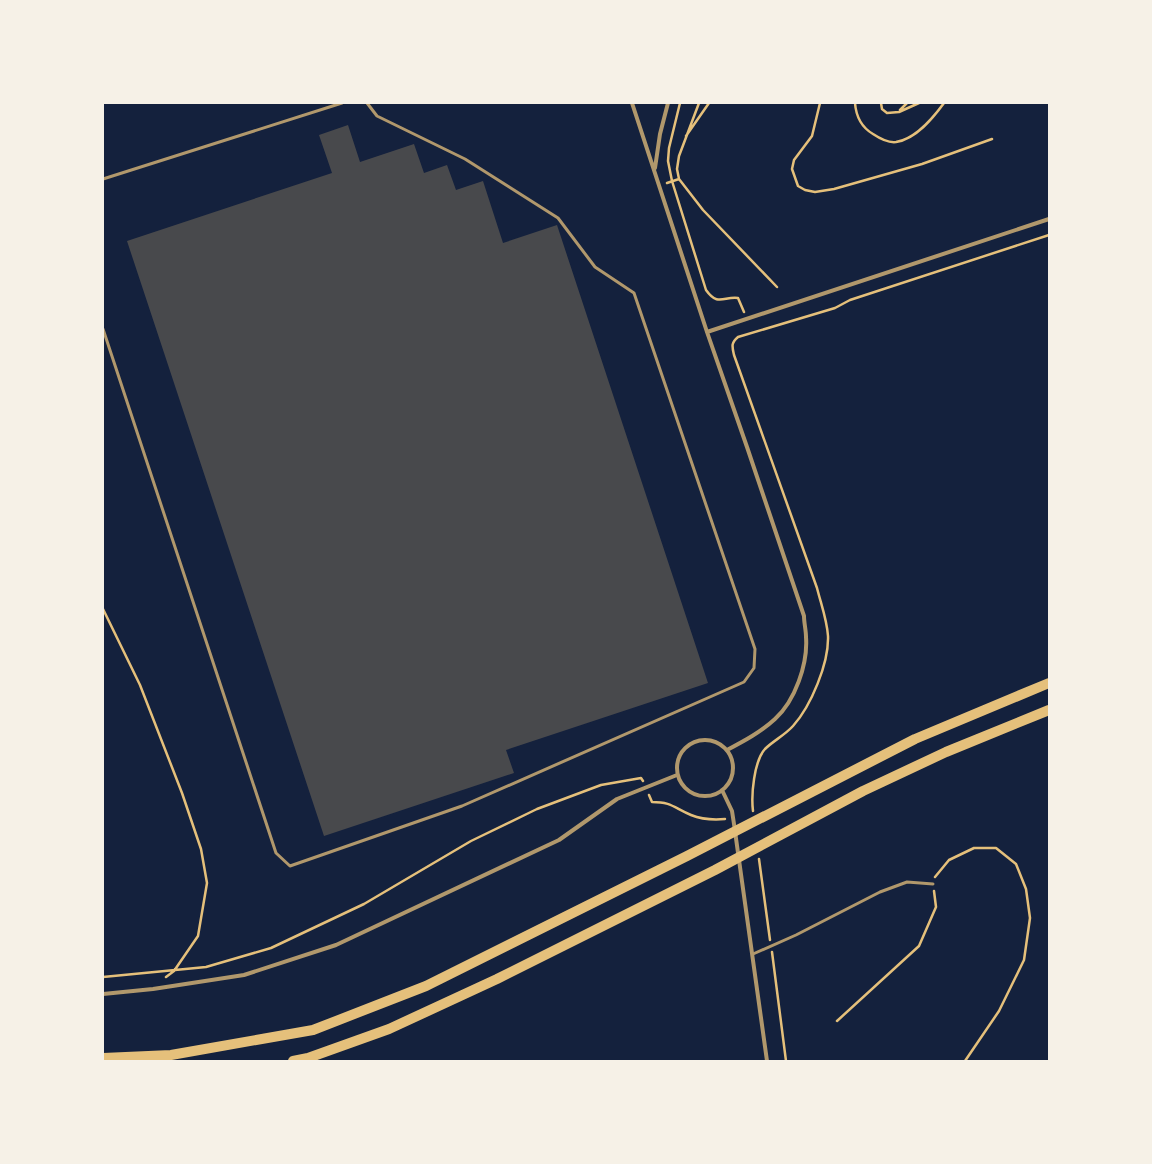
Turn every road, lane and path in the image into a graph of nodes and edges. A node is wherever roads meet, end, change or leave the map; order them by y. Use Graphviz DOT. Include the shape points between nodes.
graph roads {
  1 [pos="342,103"];
  2 [pos="367,103"];
  3 [pos="632,103"];
  4 [pos="668,103"];
  5 [pos="680,103"];
  6 [pos="699,103"];
  7 [pos="709,103"];
  8 [pos="820,103"];
  9 [pos="855,103"];
  10 [pos="881,103"];
  11 [pos="906,103"];
  12 [pos="919,103"];
  13 [pos="944,103"];
  14 [pos="899,112"];
  15 [pos="992,139"];
  16 [pos="684,140"];
  17 [pos="654,171"];
  18 [pos="103,179"];
  19 [pos="679,179"];
  20 [pos="672,181"];
  21 [pos="667,183"];
  22 [pos="1049,219"];
  23 [pos="1049,235"];
  24 [pos="777,287"];
  25 [pos="738,298"];
  26 [pos="103,329"];
  27 [pos="707,332"];
  28 [pos="103,609"];
  29 [pos="1049,683"];
  30 [pos="1049,710"];
  31 [pos="727,750"];
  32 [pos="677,775"];
  33 [pos="633,778"];
  34 [pos="722,790"];
  35 [pos="652,802"];
  36 [pos="706,818"];
  37 [pos="755,819"];
  38 [pos="759,856"];
  39 [pos="933,884"];
  40 [pos="771,946"];
  41 [pos="753,954"];
  42 [pos="174,971"];
  43 [pos="166,977"];
  44 [pos="103,978"];
  45 [pos="103,994"];
  46 [pos="837,1021"];
  47 [pos="103,1058"];
  48 [pos="293,1061"];
  49 [pos="767,1061"];
  50 [pos="786,1061"];
  51 [pos="965,1061"];
  1 -- 18 [label="lane"];
  2 -- 26 [label="lane" via="377,116 465,159 558,218 595,267 634,292 755,650 754,668 744,682 462,806 290,866 276,854"];
  3 -- 17 [label="street"];
  4 -- 17 [label="street"];
  5 -- 20 [label="path" via="669,148 668,162"];
  6 -- 16 [label="path"];
  7 -- 16 [label="path"];
  8 -- 15 [label="path" via="812,136 794,160 792,169 798,186 805,190 815,192 834,189 922,164"];
  9 -- 13 [label="path" via="859,121 867,131 881,140 896,142 910,137 922,128"];
  10 -- 14 [label="path" via="882,109 887,113"];
  11 -- 14 [label="path"];
  12 -- 14 [label="path"];
  16 -- 19 [label="path" via="677,169"];
  17 -- 27 [label="street"];
  19 -- 20 [label="path"];
  19 -- 24 [label="path" via="703,210"];
  20 -- 21 [label="path"];
  20 -- 25 [label="path" via="706,290 717,300"];
  22 -- 27 [label="street"];
  23 -- 37 [label="path" via="850,300 835,308 738,337 733,342 734,355 817,588 828,637 820,676 807,705 793,726 759,756 752,792"];
  27 -- 31 [label="street" via="804,616 806,638 803,662 790,701 776,718 753,736"];
  28 -- 42 [label="path" via="140,685 201,849 207,883 198,936"];
  29 -- 37 [label="highway" via="915,739"];
  30 -- 48 [label="highway" via="946,752 863,791 715,870 389,1029"];
  31 -- 32 [label="street" via="711,740 692,743 684,748 679,756"];
  31 -- 34 [label="street" via="733,767 728,784"];
  32 -- 34 [label="street" via="681,784 696,795 714,795"];
  32 -- 45 [label="street" via="617,799 559,840 336,945 244,975"];
  33 -- 42 [label="path" via="601,785 537,809 472,841 364,904 271,948 206,967"];
  34 -- 41 [label="street" via="732,811"];
  35 -- 36 [label="path" via="667,802 693,816"];
  37 -- 47 [label="highway" via="426,986 312,1030 171,1055"];
  38 -- 40 [label="path"];
  39 -- 40 [label="lane" via="900,884"];
  39 -- 46 [label="path" via="936,907 919,946"];
  39 -- 51 [label="path" via="932,880 948,860 974,848 996,848 1016,864 1026,889 1030,918 1024,960 999,1011"];
  40 -- 41 [label="lane"];
  40 -- 50 [label="path"];
  41 -- 49 [label="street"];
  42 -- 43 [label="path"];
  42 -- 44 [label="path"];
}
